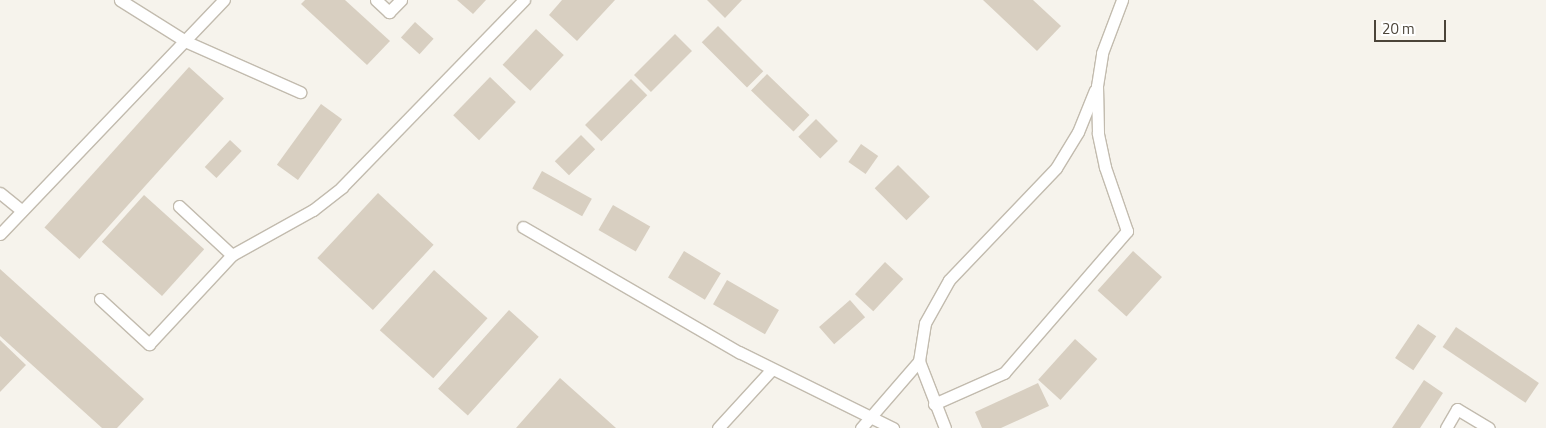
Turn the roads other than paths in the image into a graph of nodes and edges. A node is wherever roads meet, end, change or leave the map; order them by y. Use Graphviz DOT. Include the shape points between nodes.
graph roads {
  1 [pos="120,0"];
  2 [pos="224,0"];
  3 [pos="376,0"];
  4 [pos="401,0"];
  5 [pos="524,0"];
  6 [pos="1122,0"];
  7 [pos="187,42"];
  8 [pos="1097,86"];
  9 [pos="300,92"];
  10 [pos="0,193"];
  11 [pos="179,206"];
  12 [pos="22,211"];
  13 [pos="523,227"];
  14 [pos="0,234"];
  15 [pos="232,255"];
  16 [pos="100,299"];
  17 [pos="920,361"];
  18 [pos="772,369"];
  19 [pos="934,404"];
  20 [pos="872,417"];
  21 [pos="718,428"];
  22 [pos="861,428"];
  23 [pos="893,428"];
  24 [pos="945,428"];
  25 [pos="1446,428"];
  26 [pos="1488,428"];
  1 -- 7 [label="lane"];
  2 -- 7 [label="lane"];
  3 -- 4 [label="lane" via="389,12"];
  5 -- 15 [label="lane" via="342,187 313,210"];
  6 -- 8 [label="lane" via="1102,53"];
  7 -- 9 [label="lane"];
  7 -- 12 [label="lane"];
  8 -- 17 [label="lane" via="1078,132 1056,168 949,280 925,324"];
  8 -- 19 [label="lane" via="1098,134 1105,167 1127,232 1004,373"];
  10 -- 12 [label="lane"];
  11 -- 15 [label="lane"];
  12 -- 14 [label="lane"];
  13 -- 18 [label="lane"];
  15 -- 16 [label="lane" via="148,344"];
  17 -- 19 [label="lane"];
  17 -- 20 [label="lane"];
  18 -- 20 [label="lane" via="818,388"];
  18 -- 21 [label="lane"];
  19 -- 24 [label="lane"];
  20 -- 22 [label="lane"];
  20 -- 23 [label="lane"];
  25 -- 26 [label="lane" via="1457,409"];
}
